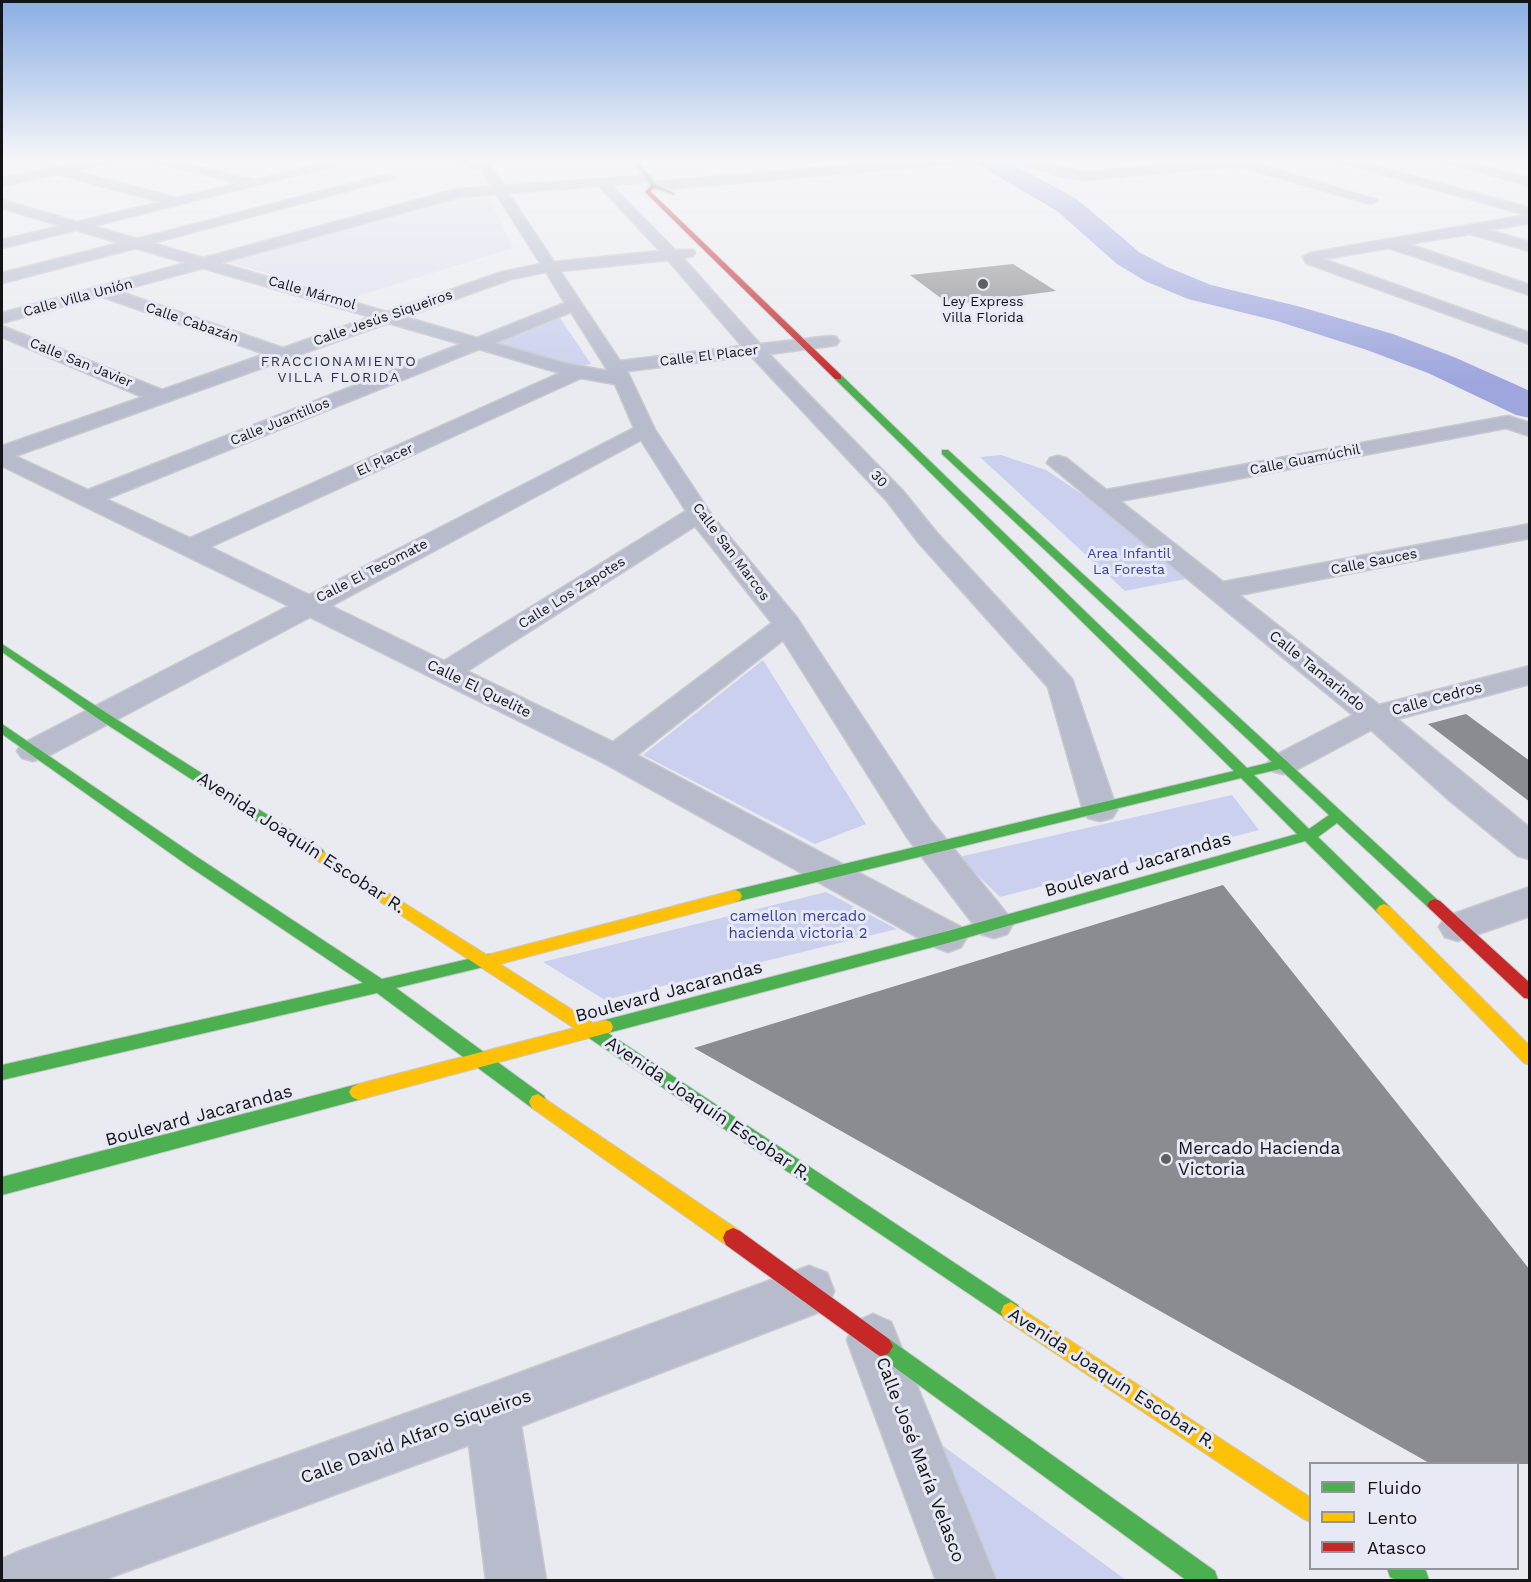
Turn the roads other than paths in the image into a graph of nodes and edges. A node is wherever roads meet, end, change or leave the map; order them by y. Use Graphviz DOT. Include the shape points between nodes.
graph roads {
  1 [pos="53,232"];
  2 [pos="103,232"];
  3 [pos="184,232"];
  4 [pos="320,232"];
  5 [pos="528,232"];
  6 [pos="650,232"];
  7 [pos="688,232"];
  8 [pos="1451,232"];
  9 [pos="1478,232"];
  10 [pos="1388,242"];
  11 [pos="139,243"];
  12 [pos="2,244"];
  13 [pos="1530,247"];
  14 [pos="707,251"];
  15 [pos="671,254"];
  16 [pos="209,263"];
  17 [pos="550,267"];
  18 [pos="2,278"];
  19 [pos="1530,290"];
  20 [pos="104,292"];
  21 [pos="575,305"];
  22 [pos="389,316"];
  23 [pos="2,318"];
  24 [pos="814,325"];
  25 [pos="2,331"];
  26 [pos="1530,339"];
  27 [pos="480,344"];
  28 [pos="803,345"];
  29 [pos="834,345"];
  30 [pos="755,350"];
  31 [pos="280,353"];
  32 [pos="578,372"];
  33 [pos="619,374"];
  34 [pos="159,396"];
  35 [pos="645,430"];
  36 [pos="1530,430"];
  37 [pos="932,440"];
  38 [pos="2,453"];
  39 [pos="2,458"];
  40 [pos="1058,463"];
  41 [pos="1102,498"];
  42 [pos="85,499"];
  43 [pos="699,513"];
  44 [pos="1530,531"];
  45 [pos="190,547"];
  46 [pos="1217,591"];
  47 [pos="306,606"];
  48 [pos="787,624"];
  49 [pos="2,647"];
  50 [pos="446,672"];
  51 [pos="1530,675"];
  52 [pos="101,715"];
  53 [pos="1374,716"];
  54 [pos="12,739"];
  55 [pos="615,756"];
  56 [pos="1283,764"];
  57 [pos="1245,775"];
  58 [pos="1100,810"];
  59 [pos="1338,815"];
  60 [pos="1310,835"];
  61 [pos="1530,847"];
  62 [pos="934,849"];
  63 [pos="825,872"];
  64 [pos="1530,901"];
  65 [pos="994,924"];
  66 [pos="1458,927"];
  67 [pos="948,937"];
  68 [pos="486,961"];
  69 [pos="379,985"];
  70 [pos="1530,993"];
  71 [pos="592,1031"];
  72 [pos="1530,1058"];
  73 [pos="480,1060"];
  74 [pos="2,1073"];
  75 [pos="2,1186"];
  76 [pos="809,1290"];
  77 [pos="873,1340"];
  78 [pos="492,1410"];
  79 [pos="1309,1509"];
  80 [pos="1401,1570"];
  81 [pos="48,1576"];
  82 [pos="516,1581"];
  83 [pos="966,1581"];
  84 [pos="1206,1581"];
  85 [pos="1418,1581"];
  1 -- 12 [label="street"];
  2 -- 11 [label="street, Calle Mármol"];
  3 -- 11 [label="street"];
  4 -- 16 [label="street, Calle Villa Unión"];
  5 -- 17 [label="street, Calle San Marcos"];
  6 -- 15 [label="street, 30"];
  7 -- 14 [label="street"];
  8 -- 10 [label="street"];
  9 -- 13 [label="street"];
  10 -- 19 [label="street"];
  10 -- 26 [label="street" via="1310,257"];
  11 -- 16 [label="street, Calle Mármol"];
  11 -- 18 [label="street"];
  14 -- 15 [label="street, Calle Jesús Siqueiros"];
  14 -- 28 [label="street"];
  15 -- 17 [label="street, Calle Jesús Siqueiros"];
  15 -- 30 [label="street, 30"];
  16 -- 20 [label="street, Calle Villa Unión"];
  16 -- 22 [label="street, Calle Mármol"];
  17 -- 21 [label="street, Calle San Marcos"];
  17 -- 22 [label="street, Calle Jesús Siqueiros" via="507,275"];
  20 -- 23 [label="street, Calle Villa Unión"];
  20 -- 31 [label="street, Calle Cabazán"];
  21 -- 27 [label="street, Calle Juantillos"];
  21 -- 33 [label="street, Calle San Marcos"];
  22 -- 27 [label="street, Calle Mármol"];
  22 -- 31 [label="street, Calle Jesús Siqueiros"];
  24 -- 29 [label="street"];
  25 -- 34 [label="street, Calle San Javier"];
  27 -- 32 [label="street, Calle Mármol"];
  27 -- 42 [label="street, Calle Juantillos"];
  28 -- 29 [label="street, Calle El Placer"];
  28 -- 30 [label="street, Calle El Placer"];
  28 -- 57 [label="street"];
  30 -- 33 [label="street, Calle El Placer"];
  30 -- 58 [label="street, 30" via="895,496 928,538 1062,685"];
  31 -- 34 [label="street, Calle Jesús Siqueiros"];
  32 -- 33 [label="street, Calle Mármol"];
  32 -- 45 [label="street, El Placer"];
  33 -- 35 [label="street, Calle San Marcos"];
  34 -- 38 [label="street, Calle Jesús Siqueiros"];
  35 -- 43 [label="street, Calle San Marcos"];
  35 -- 47 [label="street, Calle El Tecomate"];
  36 -- 41 [label="street, Calle Guamúchil" via="1508,422"];
  37 -- 56 [label="street"];
  39 -- 42 [label="street, Calle El Quelite"];
  40 -- 41 [label="street, Calle Tamarindo"];
  41 -- 46 [label="street, Calle Tamarindo"];
  42 -- 45 [label="street, Calle El Quelite"];
  43 -- 48 [label="street, Calle San Marcos"];
  43 -- 50 [label="street, Calle Los Zapotes"];
  44 -- 46 [label="street, Calle Sauces"];
  45 -- 47 [label="street, Calle El Quelite"];
  46 -- 53 [label="street, Calle Tamarindo"];
  47 -- 50 [label="street, Calle El Quelite"];
  47 -- 52 [label="street, Calle El Tecomate"];
  48 -- 55 [label="street"];
  48 -- 62 [label="street, Calle San Marcos"];
  49 -- 52 [label="street, Avenida Joaquín Escobar R."];
  50 -- 55 [label="street, Calle El Quelite"];
  51 -- 53 [label="street, Calle Cedros"];
  52 -- 54 [label="street"];
  52 -- 68 [label="street, Avenida Joaquín Escobar R."];
  53 -- 56 [label="street, Calle Cedros"];
  53 -- 61 [label="street, Calle Tamarindo"];
  54 -- 69 [label="street"];
  55 -- 63 [label="street, Calle El Quelite"];
  56 -- 57 [label="street"];
  56 -- 59 [label="street"];
  57 -- 58 [label="street"];
  57 -- 60 [label="street"];
  58 -- 62 [label="street"];
  59 -- 60 [label="street, Boulevard Jacarandas"];
  59 -- 66 [label="street"];
  60 -- 65 [label="street, Boulevard Jacarandas"];
  60 -- 72 [label="street"];
  62 -- 63 [label="street"];
  62 -- 65 [label="street, Calle San Marcos"];
  63 -- 67 [label="street, Calle El Quelite"];
  63 -- 68 [label="street"];
  64 -- 66 [label="street"];
  65 -- 67 [label="street, Boulevard Jacarandas"];
  66 -- 70 [label="street"];
  67 -- 71 [label="street, Boulevard Jacarandas"];
  68 -- 69 [label="street"];
  68 -- 71 [label="street, Avenida Joaquín Escobar R."];
  69 -- 73 [label="street"];
  69 -- 74 [label="street"];
  71 -- 73 [label="street, Boulevard Jacarandas"];
  71 -- 79 [label="street, Avenida Joaquín Escobar R."];
  73 -- 75 [label="street, Boulevard Jacarandas"];
  73 -- 76 [label="street"];
  76 -- 77 [label="street"];
  76 -- 78 [label="street, Calle David Alfaro Siqueiros"];
  77 -- 83 [label="street, Calle José María Velasco"];
  77 -- 84 [label="street"];
  78 -- 81 [label="street, Calle David Alfaro Siqueiros"];
  78 -- 82 [label="street"];
  80 -- 85 [label="street"];
}
